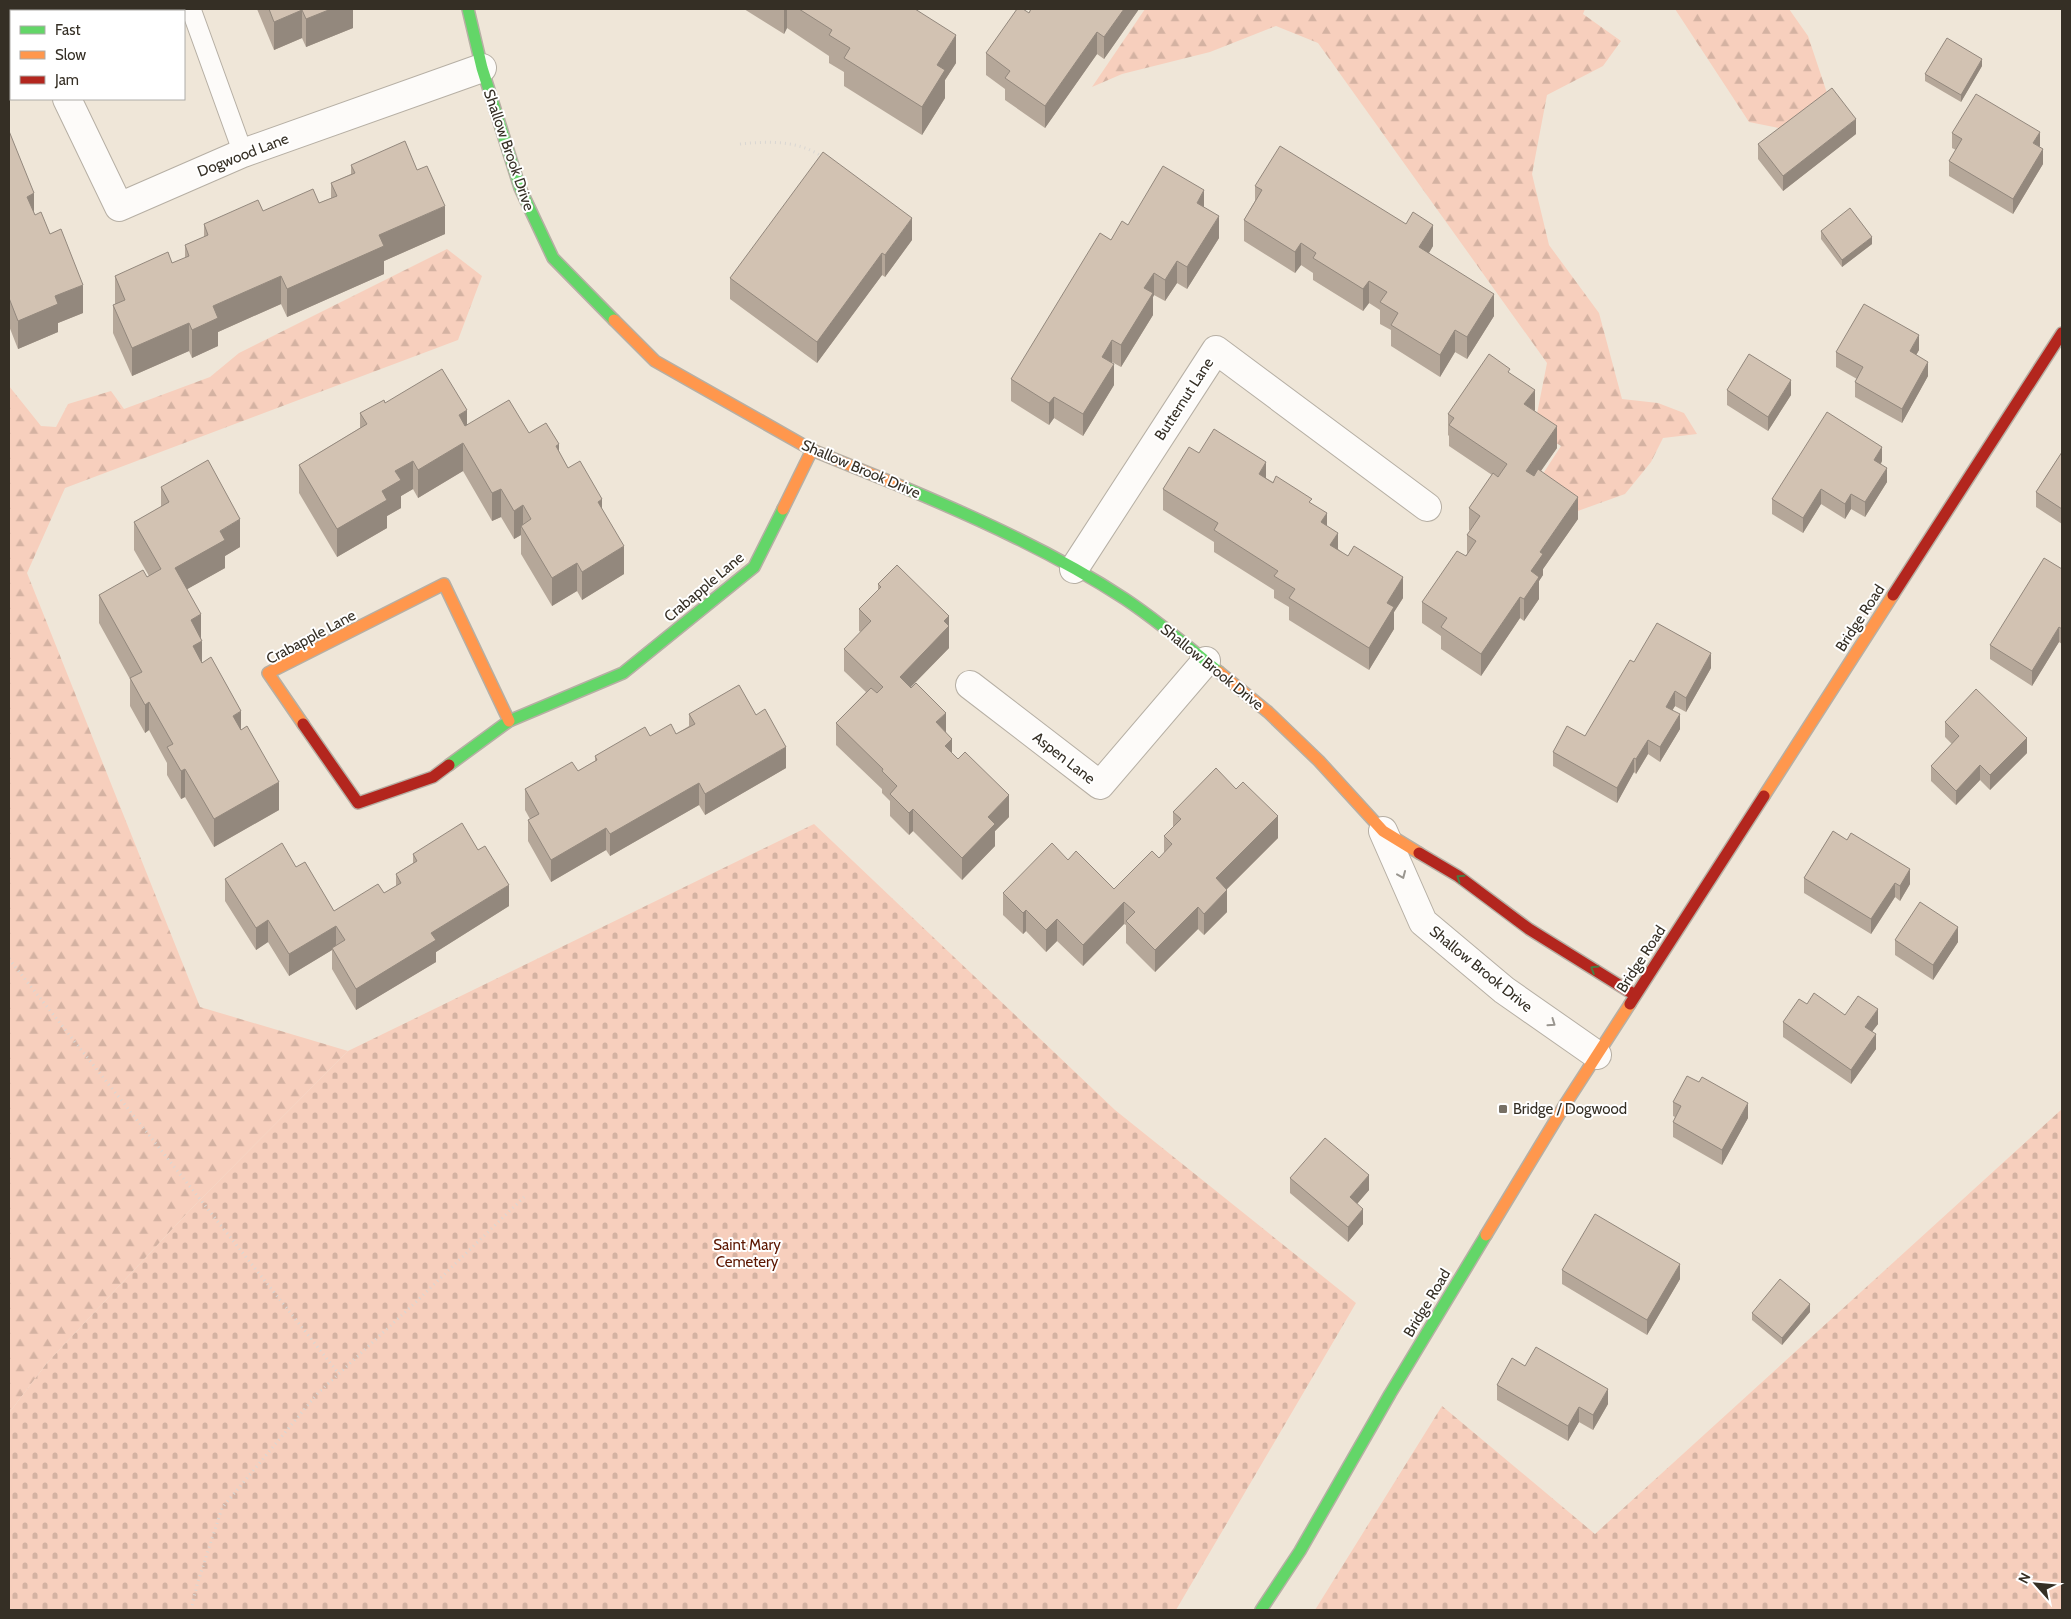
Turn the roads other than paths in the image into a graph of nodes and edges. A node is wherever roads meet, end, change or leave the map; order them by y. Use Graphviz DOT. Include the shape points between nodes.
graph roads {
  1 [pos="191,9"];
  2 [pos="468,9"];
  3 [pos="482,68"];
  4 [pos="67,100"];
  5 [pos="243,153"];
  6 [pos="2062,333"];
  7 [pos="812,450"];
  8 [pos="1427,507"];
  9 [pos="1074,569"];
  10 [pos="1206,661"];
  11 [pos="970,685"];
  12 [pos="509,721"];
  13 [pos="1383,831"];
  14 [pos="1635,995"];
  15 [pos="1597,1054"];
  16 [pos="1261,1610"];
  1 -- 5 [label="lane"];
  2 -- 3 [label="street, Shallow Brook Drive"];
  3 -- 5 [label="street, Dogwood Lane"];
  3 -- 7 [label="street, Shallow Brook Drive" via="520,188 553,258 655,361"];
  4 -- 5 [label="street, Dogwood Lane" via="119,206"];
  6 -- 14 [label="street, Bridge Road"];
  7 -- 9 [label="street, Shallow Brook Drive" via="968,514"];
  7 -- 12 [label="street, Crabapple Lane" via="754,567 623,673"];
  8 -- 9 [label="street, Butternut Lane" via="1216,350"];
  9 -- 10 [label="street, Shallow Brook Drive" via="1126,600"];
  10 -- 11 [label="street, Aspen Lane" via="1100,785"];
  10 -- 13 [label="street, Shallow Brook Drive" via="1268,712 1319,761"];
  12 -- 12 [label="street, Crabapple Lane" via="433,777 358,803 268,673 444,584"];
  14 -- 13 [label="street, Shallow Brook Drive, one-way" via="1529,929 1458,876"];
  13 -- 15 [label="street, Shallow Brook Drive, one-way" via="1423,922 1504,990"];
  14 -- 15 [label="street, Bridge Road"];
  15 -- 16 [label="street, Bridge Road" via="1390,1394 1300,1551"];
}
